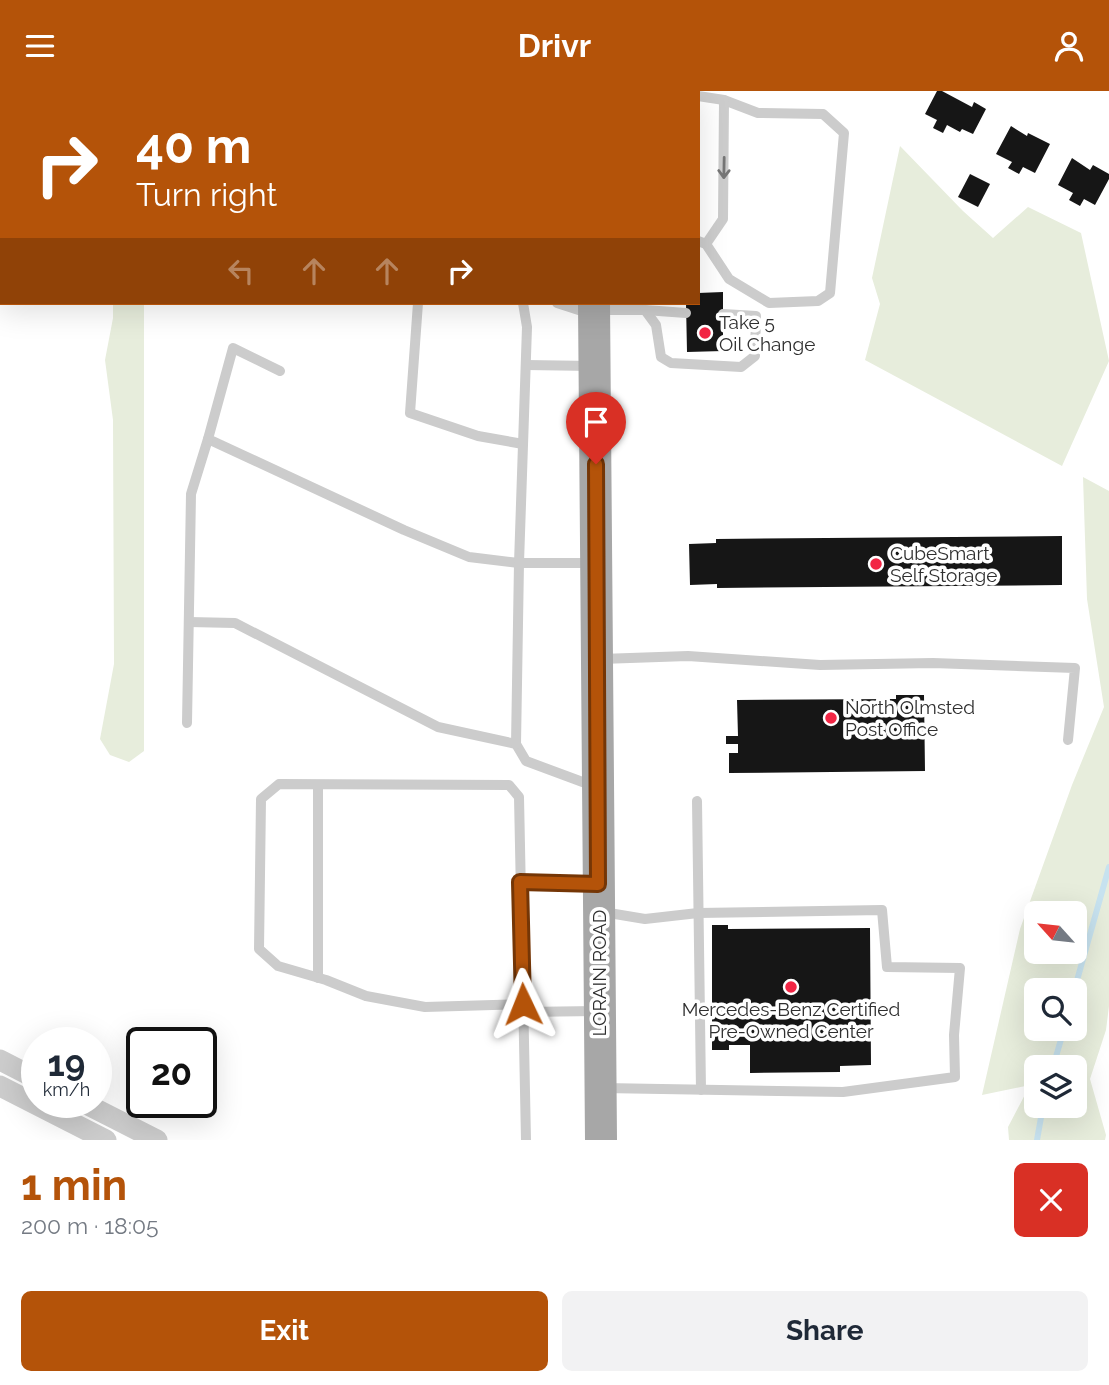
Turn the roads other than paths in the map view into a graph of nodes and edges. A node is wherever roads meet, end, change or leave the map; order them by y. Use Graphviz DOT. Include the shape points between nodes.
graph roads {
  1 [pos="700,96"];
  2 [pos="724,100"];
  3 [pos="702,242"];
  4 [pos="418,305"];
  5 [pos="523,305"];
  6 [pos="569,305"];
  7 [pos="594,309"];
  8 [pos="645,310"];
  9 [pos="686,313"];
  10 [pos="723,314"];
  11 [pos="526,365"];
  12 [pos="595,366"];
  13 [pos="280,371"];
  14 [pos="208,439"];
  15 [pos="523,445"];
  16 [pos="519,563"];
  17 [pos="597,563"];
  18 [pos="189,621"];
  19 [pos="598,659"];
  20 [pos="187,723"];
  21 [pos="1068,740"];
  22 [pos="516,744"];
  23 [pos="318,785"];
  24 [pos="598,788"];
  25 [pos="697,801"];
  26 [pos="520,882"];
  27 [pos="599,898"];
  28 [pos="698,913"];
  29 [pos="317,978"];
  30 [pos="523,1008"];
  31 [pos="598,1011"];
  32 [pos="0,1060"];
  33 [pos="21,1071"];
  34 [pos="0,1086"];
  35 [pos="600,1088"];
  36 [pos="701,1090"];
  37 [pos="112,1117"];
  38 [pos="92,1133"];
  39 [pos="157,1140"];
  40 [pos="526,1140"];
  41 [pos="601,1140"];
  1 -- 2 [label="lane"];
  2 -- 3 [label="lane, one-way" via="723,219"];
  2 -- 3 [label="lane" via="758,113 823,114 844,133 830,293 818,301 769,303 729,279"];
  4 -- 15 [label="lane" via="410,413 478,436"];
  5 -- 11 [label="lane"];
  6 -- 7 [label="lane"];
  7 -- 8 [label="lane"];
  7 -- 12 [label="main road, LORAIN ROAD"];
  8 -- 9 [label="lane"];
  8 -- 10 [label="lane" via="656,325 661,357 671,363 741,367 755,356 756,316"];
  11 -- 12 [label="lane"];
  11 -- 15 [label="lane"];
  12 -- 17 [label="main road, LORAIN ROAD"];
  13 -- 14 [label="lane" via="233,348"];
  14 -- 16 [label="lane" via="469,557"];
  14 -- 18 [label="lane" via="191,494"];
  15 -- 16 [label="lane"];
  16 -- 17 [label="lane"];
  16 -- 22 [label="lane"];
  17 -- 19 [label="main road, LORAIN ROAD"];
  18 -- 20 [label="lane"];
  18 -- 22 [label="lane" via="235,623 438,727"];
  19 -- 21 [label="lane" via="688,656 820,665 1075,668"];
  19 -- 24 [label="main road, LORAIN ROAD"];
  22 -- 24 [label="lane" via="526,761"];
  23 -- 26 [label="lane" via="509,785 519,797"];
  23 -- 29 [label="lane"];
  23 -- 29 [label="lane" via="279,785 261,799 259,815 259,949 278,966"];
  24 -- 27 [label="main road, LORAIN ROAD"];
  25 -- 28 [label="lane"];
  26 -- 27 [label="lane"];
  26 -- 30 [label="lane"];
  27 -- 28 [label="lane" via="645,919"];
  27 -- 31 [label="main road, LORAIN ROAD"];
  28 -- 36 [label="lane"];
  28 -- 36 [label="lane" via="883,910 887,967 960,968 955,1077 843,1093"];
  29 -- 30 [label="lane" via="366,996 425,1007"];
  30 -- 31 [label="lane"];
  30 -- 40 [label="lane"];
  31 -- 35 [label="main road, LORAIN ROAD"];
  32 -- 33 [label="street"];
  34 -- 38 [label="street"];
  35 -- 36 [label="lane"];
  35 -- 41 [label="main road, LORAIN ROAD"];
  37 -- 39 [label="street"];
}
